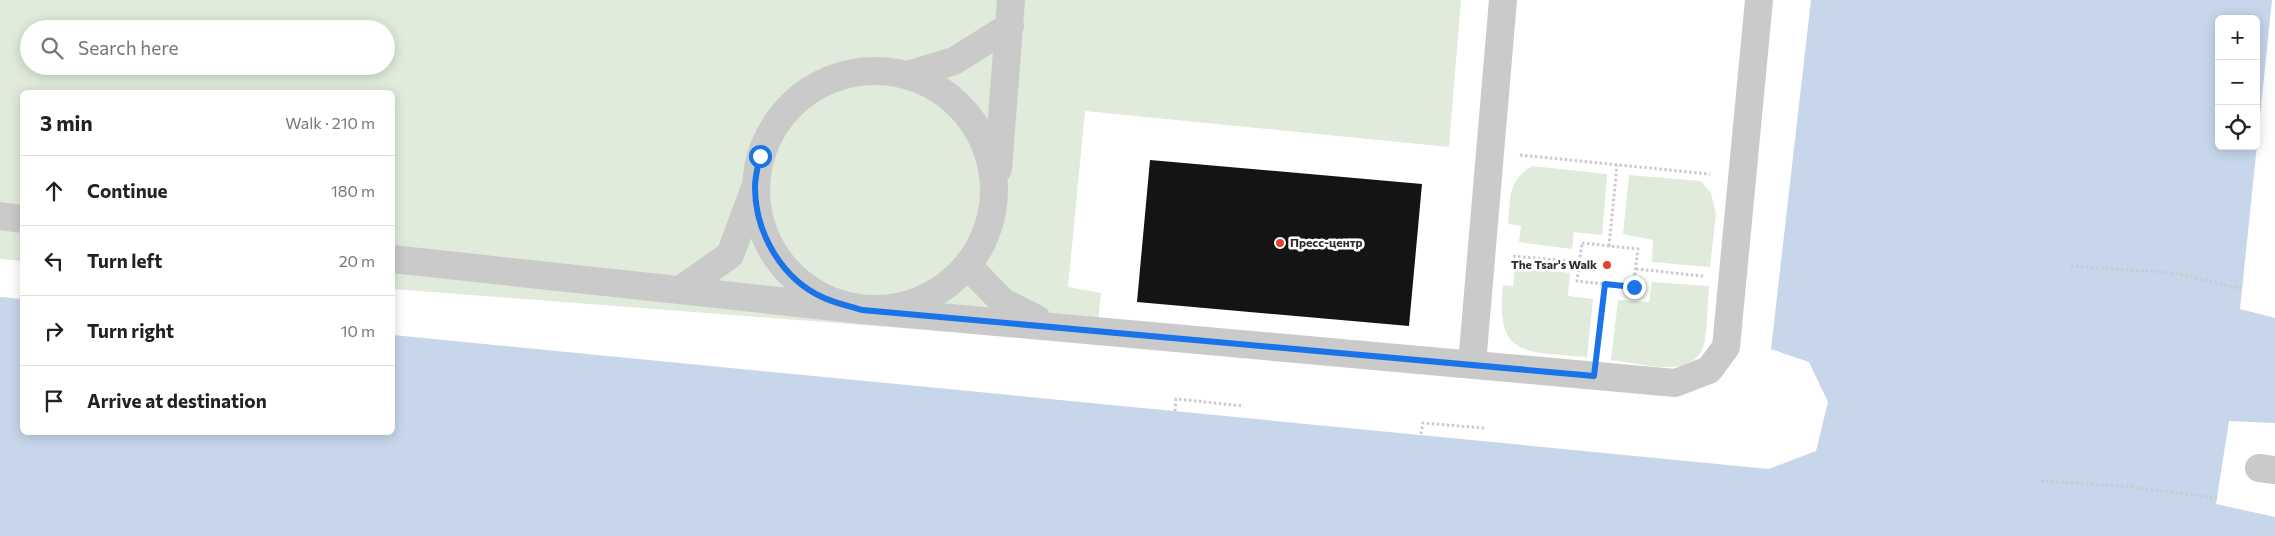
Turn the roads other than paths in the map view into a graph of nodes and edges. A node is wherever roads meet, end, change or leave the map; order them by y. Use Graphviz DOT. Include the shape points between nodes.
graph roads {
  1 [pos="1503,0"];
  2 [pos="1759,0"];
  3 [pos="1011,13"];
  4 [pos="908,75"];
  5 [pos="755,186"];
  6 [pos="995,200"];
  7 [pos="0,216"];
  8 [pos="20,219"];
  9 [pos="395,259"];
  10 [pos="968,266"];
  11 [pos="680,290"];
  12 [pos="862,310"];
  13 [pos="1049,326"];
  14 [pos="1472,364"];
  1 -- 14 [label="lane"];
  2 -- 14 [label="lane" via="1726,346 1709,370 1675,383"];
  3 -- 4 [label="lane" via="954,61"];
  3 -- 6 [label="lane"];
  4 -- 5 [label="lane" via="855,72 833,78 798,98 775,124 766,141"];
  4 -- 6 [label="lane" via="926,82 962,108 987,146 995,179"];
  5 -- 11 [label="lane" via="730,255"];
  5 -- 12 [label="lane" via="758,214 771,250 792,277 822,298"];
  6 -- 10 [label="lane" via="985,239"];
  7 -- 8 [label="lane"];
  9 -- 11 [label="lane"];
  10 -- 12 [label="lane" via="940,291 919,302 898,308"];
  10 -- 13 [label="lane" via="1003,302"];
  11 -- 12 [label="lane"];
  12 -- 13 [label="lane"];
  13 -- 14 [label="lane"];
}
